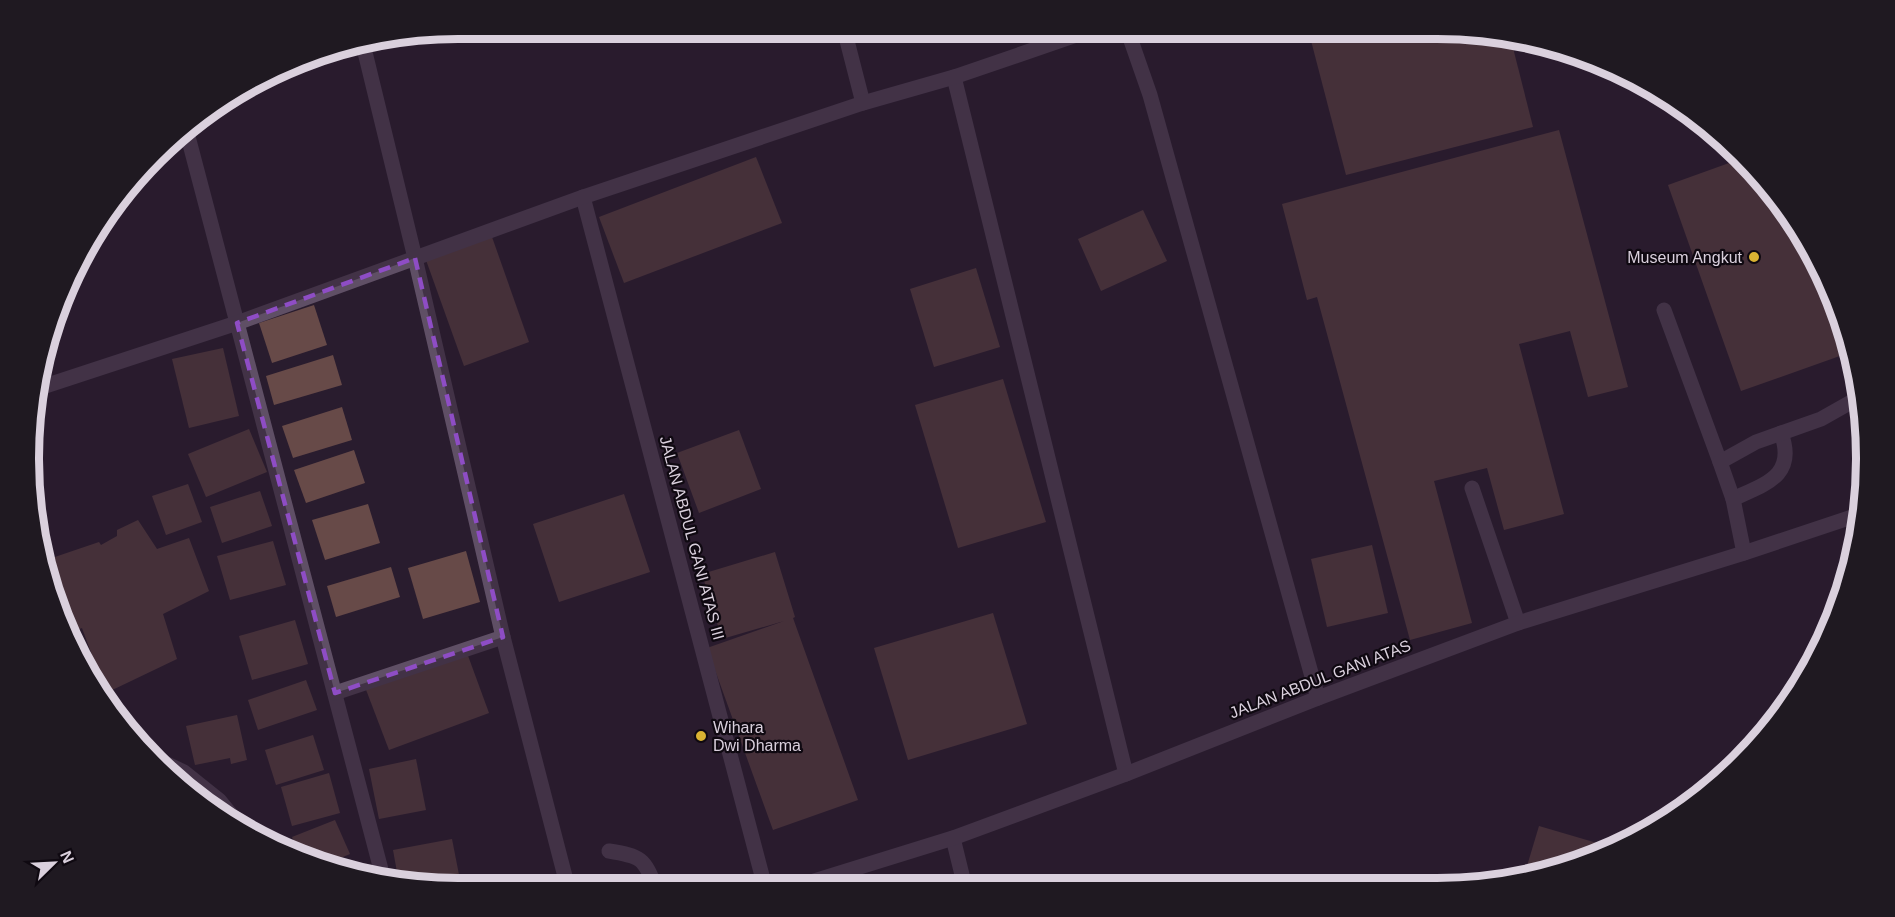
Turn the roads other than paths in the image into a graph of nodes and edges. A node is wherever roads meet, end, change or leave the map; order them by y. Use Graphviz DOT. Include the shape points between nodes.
graph roads {
  1 [pos="847,39"];
  2 [pos="1063,39"];
  3 [pos="1131,39"];
  4 [pos="364,50"];
  5 [pos="954,77"];
  6 [pos="863,103"];
  7 [pos="188,138"];
  8 [pos="583,197"];
  9 [pos="415,258"];
  10 [pos="1664,310"];
  11 [pos="237,323"];
  12 [pos="46,386"];
  13 [pos="1852,402"];
  14 [pos="1781,433"];
  15 [pos="1720,462"];
  16 [pos="1472,488"];
  17 [pos="1733,499"];
  18 [pos="1851,517"];
  19 [pos="1744,553"];
  20 [pos="1518,623"];
  21 [pos="503,637"];
  22 [pos="335,693"];
  23 [pos="1318,698"];
  24 [pos="176,768"];
  25 [pos="1126,774"];
  26 [pos="224,807"];
  27 [pos="953,838"];
  28 [pos="609,851"];
  29 [pos="381,871"];
  30 [pos="565,878"];
  31 [pos="652,878"];
  32 [pos="763,878"];
  33 [pos="824,878"];
  34 [pos="962,878"];
  1 -- 6 [label="street"];
  2 -- 5 [label="street"];
  3 -- 23 [label="street" via="1150,95"];
  4 -- 9 [label="street"];
  5 -- 6 [label="street"];
  5 -- 25 [label="street"];
  6 -- 8 [label="street"];
  7 -- 11 [label="street"];
  8 -- 9 [label="street"];
  8 -- 32 [label="street, JALAN ABDUL GANI ATAS III"];
  9 -- 11 [label="street"];
  9 -- 21 [label="street"];
  10 -- 15 [label="street"];
  11 -- 12 [label="street"];
  11 -- 22 [label="street"];
  13 -- 14 [label="street" via="1821,419"];
  14 -- 15 [label="street"];
  14 -- 17 [label="street" via="1786,463 1772,481"];
  15 -- 17 [label="street"];
  16 -- 20 [label="street"];
  17 -- 19 [label="street"];
  18 -- 19 [label="street, JALAN ABDUL GANI ATAS"];
  19 -- 20 [label="street, JALAN ABDUL GANI ATAS"];
  20 -- 23 [label="street, JALAN ABDUL GANI ATAS"];
  21 -- 22 [label="street"];
  21 -- 30 [label="street"];
  22 -- 29 [label="street"];
  23 -- 25 [label="street, JALAN ABDUL GANI ATAS"];
  24 -- 26 [label="street"];
  25 -- 27 [label="street, JALAN ABDUL GANI ATAS"];
  27 -- 33 [label="street, JALAN ABDUL GANI ATAS"];
  27 -- 34 [label="street"];
  28 -- 31 [label="street" via="633,855"];
}
